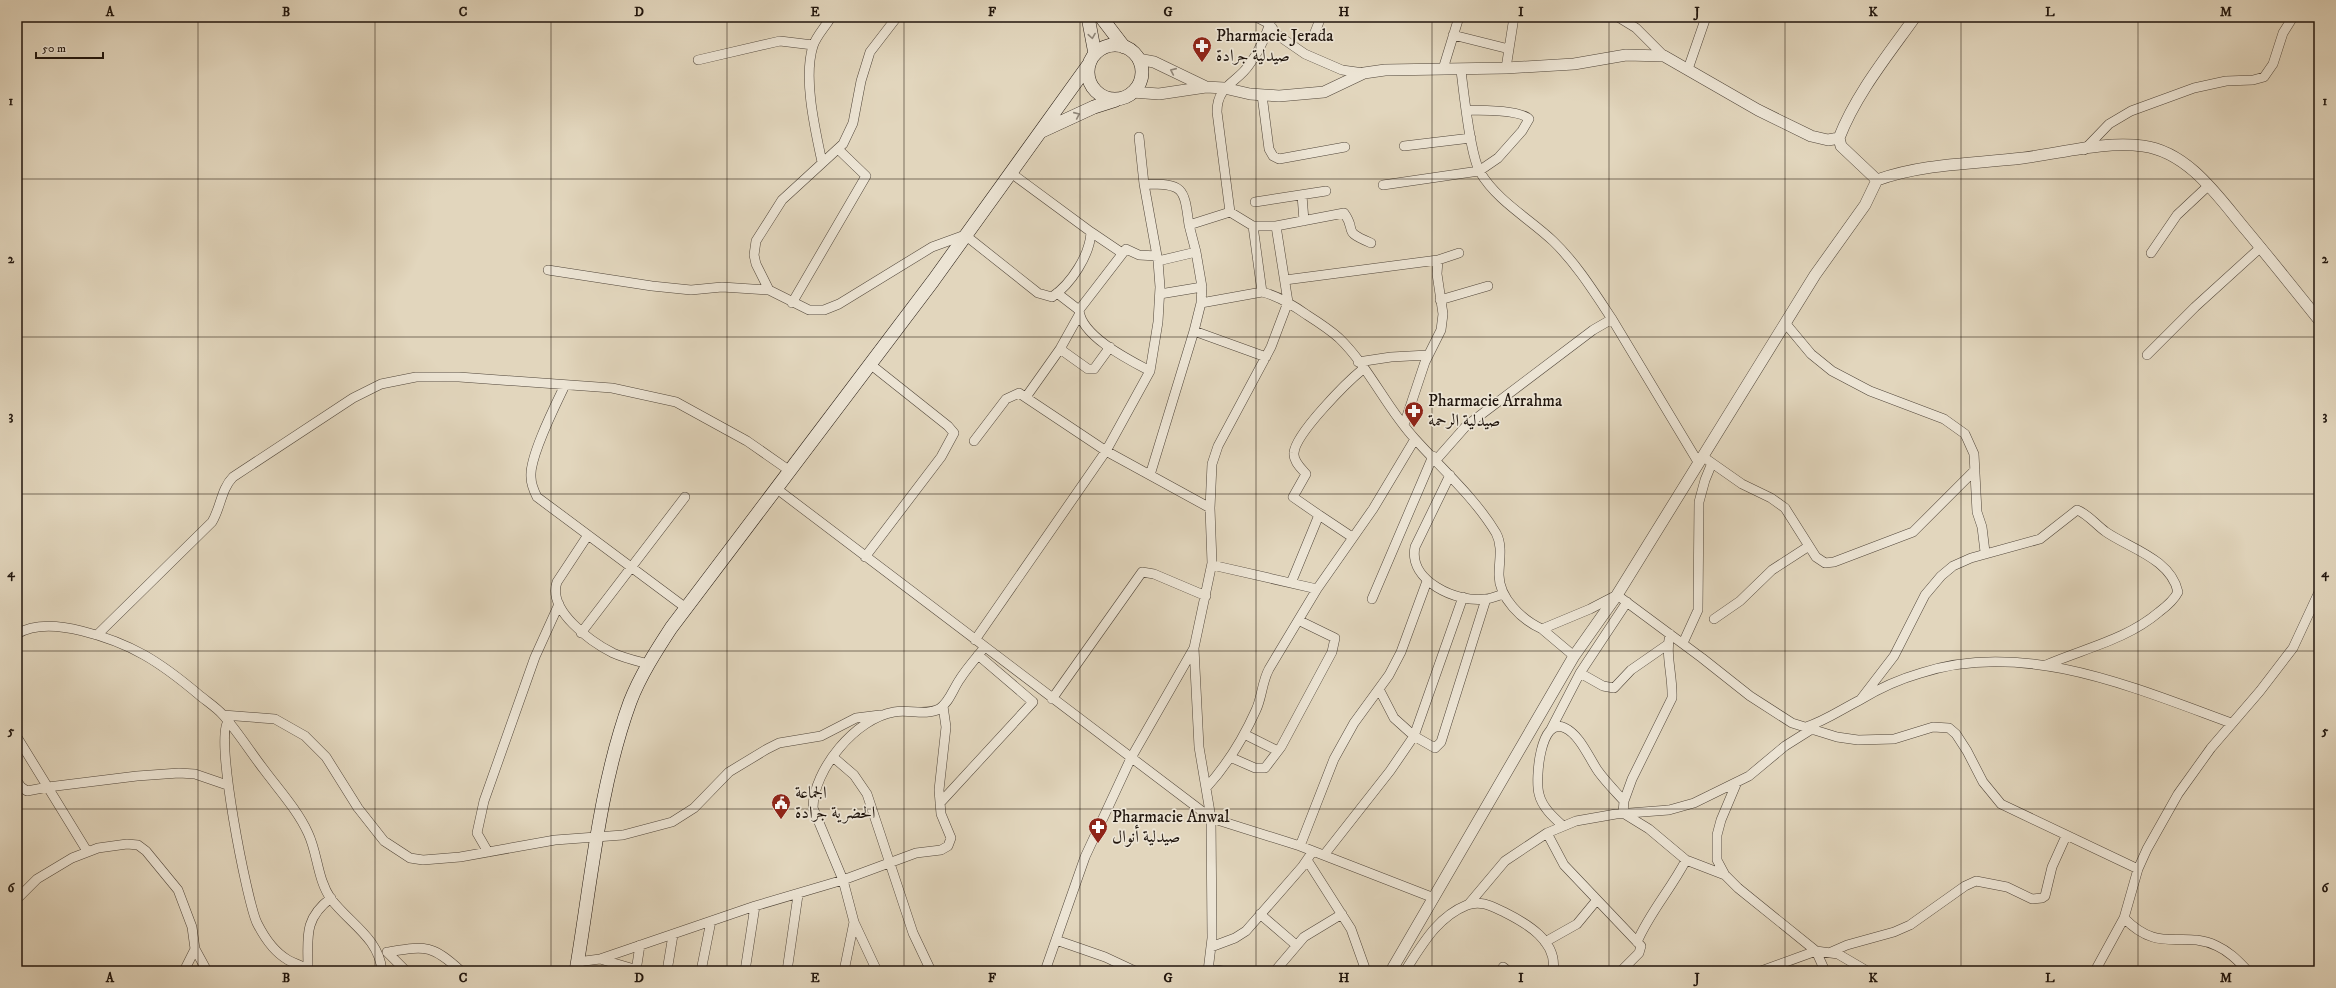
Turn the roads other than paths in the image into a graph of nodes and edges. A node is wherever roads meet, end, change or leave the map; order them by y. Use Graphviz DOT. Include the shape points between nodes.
graph roads {
  1 [pos="831,17"];
  2 [pos="897,17"];
  3 [pos="1088,17"];
  4 [pos="1102,17"];
  5 [pos="1256,17"];
  6 [pos="1320,17"];
  7 [pos="1459,17"];
  8 [pos="1514,17"];
  9 [pos="1618,17"];
  10 [pos="1634,17"];
  11 [pos="1706,17"];
  12 [pos="1915,17"];
  13 [pos="2293,17"];
  14 [pos="1271,21"];
  15 [pos="1636,28"];
  16 [pos="1315,32"];
  17 [pos="1453,35"];
  18 [pos="813,45"];
  19 [pos="1124,47"];
  20 [pos="1509,49"];
  21 [pos="1664,56"];
  22 [pos="1092,59"];
  23 [pos="1138,59"];
  24 [pos="698,60"];
  25 [pos="1506,68"];
  26 [pos="1443,69"];
  27 [pos="1688,69"];
  28 [pos="1461,71"];
  29 [pos="1364,73"];
  30 [pos="1206,87"];
  31 [pos="1224,88"];
  32 [pos="1132,92"];
  33 [pos="1262,95"];
  34 [pos="1120,98"];
  35 [pos="1467,110"];
  36 [pos="1042,131"];
  37 [pos="1139,137"];
  38 [pos="1471,138"];
  39 [pos="1839,138"];
  40 [pos="1404,146"];
  41 [pos="1345,147"];
  42 [pos="838,149"];
  43 [pos="2084,150"];
  44 [pos="822,162"];
  45 [pos="1479,171"];
  46 [pos="1012,173"];
  47 [pos="1877,180"];
  48 [pos="1144,184"];
  49 [pos="1383,185"];
  50 [pos="2208,186"];
  51 [pos="1326,191"];
  52 [pos="1302,196"];
  53 [pos="1255,202"];
  54 [pos="1230,212"];
  55 [pos="1304,220"];
  56 [pos="1189,225"];
  57 [pos="1253,226"];
  58 [pos="1276,226"];
  59 [pos="1091,232"];
  60 [pos="965,235"];
  61 [pos="1371,243"];
  62 [pos="2261,247"];
  63 [pos="1196,252"];
  64 [pos="1122,253"];
  65 [pos="1459,253"];
  66 [pos="2151,254"];
  67 [pos="1157,258"];
  68 [pos="1438,260"];
  69 [pos="548,270"];
  70 [pos="1285,280"];
  71 [pos="1488,286"];
  72 [pos="1202,287"];
  73 [pos="769,290"];
  74 [pos="1262,292"];
  75 [pos="1058,293"];
  76 [pos="1160,294"];
  77 [pos="1440,300"];
  78 [pos="1201,302"];
  79 [pos="1288,302"];
  80 [pos="792,303"];
  81 [pos="1079,312"];
  82 [pos="1612,318"];
  83 [pos="2319,320"];
  84 [pos="1786,324"];
  85 [pos="1194,331"];
  86 [pos="1110,347"];
  87 [pos="1060,349"];
  88 [pos="1428,355"];
  89 [pos="2147,355"];
  90 [pos="1266,357"];
  91 [pos="870,364"];
  92 [pos="1360,365"];
  93 [pos="1150,370"];
  94 [pos="565,385"];
  95 [pos="1026,397"];
  96 [pos="1404,425"];
  97 [pos="1415,439"];
  98 [pos="974,441"];
  99 [pos="1106,451"];
  100 [pos="1434,458"];
  101 [pos="1700,459"];
  102 [pos="1712,463"];
  103 [pos="1975,470"];
  104 [pos="790,471"];
  105 [pos="1150,475"];
  106 [pos="1450,475"];
  107 [pos="777,490"];
  108 [pos="685,497"];
  109 [pos="1210,508"];
  110 [pos="1319,515"];
  111 [pos="588,535"];
  112 [pos="1352,537"];
  113 [pos="1809,546"];
  114 [pos="1985,552"];
  115 [pos="865,557"];
  116 [pos="1212,565"];
  117 [pos="632,567"];
  118 [pos="1428,581"];
  119 [pos="1291,583"];
  120 [pos="1318,589"];
  121 [pos="2319,592"];
  122 [pos="1503,594"];
  123 [pos="1617,595"];
  124 [pos="1206,596"];
  125 [pos="1463,597"];
  126 [pos="1372,599"];
  127 [pos="1486,600"];
  128 [pos="1627,602"];
  129 [pos="559,604"];
  130 [pos="686,608"];
  131 [pos="1714,619"];
  132 [pos="1300,621"];
  133 [pos="1542,629"];
  134 [pos="581,633"];
  135 [pos="17,634"];
  136 [pos="1670,634"];
  137 [pos="97,635"];
  138 [pos="975,640"];
  139 [pos="1683,643"];
  140 [pos="1667,645"];
  141 [pos="1194,648"];
  142 [pos="981,652"];
  143 [pos="1574,656"];
  144 [pos="648,664"];
  145 [pos="2046,665"];
  146 [pos="1580,673"];
  147 [pos="1379,689"];
  148 [pos="1052,699"];
  149 [pos="1861,699"];
  150 [pos="943,706"];
  151 [pos="880,714"];
  152 [pos="225,718"];
  153 [pos="2231,724"];
  154 [pos="1809,728"];
  155 [pos="1550,731"];
  156 [pos="1244,734"];
  157 [pos="1414,736"];
  158 [pos="17,737"];
  159 [pos="1278,751"];
  160 [pos="833,757"];
  161 [pos="1230,757"];
  162 [pos="1131,758"];
  163 [pos="17,781"];
  164 [pos="1737,782"];
  165 [pos="227,785"];
  166 [pos="48,787"];
  167 [pos="1206,788"];
  168 [pos="1624,801"];
  169 [pos="940,803"];
  170 [pos="1623,813"];
  171 [pos="1212,818"];
  172 [pos="1562,825"];
  173 [pos="1546,832"];
  174 [pos="598,836"];
  175 [pos="2066,836"];
  176 [pos="1300,846"];
  177 [pos="1313,851"];
  178 [pos="86,852"];
  179 [pos="488,852"];
  180 [pos="1324,855"];
  181 [pos="1307,860"];
  182 [pos="1686,860"];
  183 [pos="891,863"];
  184 [pos="2138,869"];
  185 [pos="1725,875"];
  186 [pos="843,880"];
  187 [pos="798,895"];
  188 [pos="331,898"];
  189 [pos="1434,898"];
  190 [pos="17,899"];
  191 [pos="1596,901"];
  192 [pos="1468,905"];
  193 [pos="755,906"];
  194 [pos="1260,914"];
  195 [pos="1342,914"];
  196 [pos="2124,918"];
  197 [pos="711,921"];
  198 [pos="854,922"];
  199 [pos="672,935"];
  200 [pos="1056,940"];
  201 [pos="1545,942"];
  202 [pos="1637,942"];
  203 [pos="640,945"];
  204 [pos="1296,945"];
  205 [pos="1211,947"];
  206 [pos="195,949"];
  207 [pos="1816,951"];
  208 [pos="1831,952"];
  209 [pos="600,960"];
  210 [pos="577,966"];
  211 [pos="1209,970"];
  212 [pos="184,971"];
  213 [pos="207,971"];
  214 [pos="308,971"];
  215 [pos="382,971"];
  216 [pos="406,971"];
  217 [pos="461,971"];
  218 [pos="638,971"];
  219 [pos="667,971"];
  220 [pos="700,971"];
  221 [pos="745,971"];
  222 [pos="787,971"];
  223 [pos="844,971"];
  224 [pos="877,971"];
  225 [pos="931,971"];
  226 [pos="1045,971"];
  227 [pos="1135,971"];
  228 [pos="1224,971"];
  229 [pos="1275,971"];
  230 [pos="1366,971"];
  231 [pos="1391,971"];
  232 [pos="1405,971"];
  233 [pos="1553,971"];
  234 [pos="1622,971"];
  235 [pos="1761,971"];
  236 [pos="1825,971"];
  237 [pos="1867,971"];
  238 [pos="2096,971"];
  239 [pos="2248,971"];
  1 -- 18 [label="street"];
  2 -- 42 [label="street" via="870,52 861,80 853,124"];
  3 -- 22 [label="main road, one-way"];
  4 -- 19 [label="main road"];
  5 -- 14 [label="street"];
  6 -- 16 [label="street"];
  7 -- 17 [label="street"];
  8 -- 20 [label="street"];
  9 -- 15 [label="street"];
  10 -- 15 [label="street"];
  11 -- 27 [label="street"];
  12 -- 39 [label="street" via="1880,65"];
  13 -- 43 [label="street" via="2283,33 2273,64 2264,77 2194,88 2131,111 2109,124"];
  14 -- 29 [label="street" via="1276,34 1292,48 1342,70"];
  14 -- 31 [label="street" via="1251,64"];
  15 -- 21 [label="street"];
  17 -- 20 [label="street"];
  17 -- 26 [label="street"];
  18 -- 24 [label="street" via="780,41"];
  18 -- 44 [label="street" via="810,95 812,118"];
  19 -- 22 [label="main road" via="1108,46"];
  19 -- 23 [label="main road"];
  20 -- 25 [label="street"];
  21 -- 25 [label="street" via="1626,55 1574,64"];
  21 -- 27 [label="street"];
  22 -- 34 [label="main road" via="1089,80 1097,93 1112,99"];
  22 -- 36 [label="main road"];
  30 -- 23 [label="street, one-way" via="1154,62"];
  23 -- 32 [label="main road" via="1141,77"];
  25 -- 28 [label="street"];
  26 -- 28 [label="street"];
  26 -- 29 [label="street"];
  27 -- 39 [label="street" via="1758,110 1811,136 1828,140"];
  28 -- 35 [label="street"];
  29 -- 33 [label="street" via="1324,92"];
  30 -- 31 [label="street"];
  30 -- 32 [label="street" via="1159,94"];
  31 -- 33 [label="street"];
  31 -- 54 [label="street" via="1217,112"];
  32 -- 34 [label="main road"];
  33 -- 41 [label="street" via="1269,149 1279,160"];
  36 -- 34 [label="main road, one-way"];
  35 -- 38 [label="street"];
  35 -- 45 [label="street" via="1502,112 1526,116 1529,119 1498,158"];
  36 -- 46 [label="main road"];
  37 -- 48 [label="street"];
  38 -- 40 [label="street"];
  38 -- 45 [label="street"];
  39 -- 47 [label="street" via="1841,146"];
  42 -- 44 [label="street"];
  42 -- 80 [label="street" via="866,176"];
  43 -- 47 [label="street" via="1915,168"];
  43 -- 50 [label="street" via="2097,146 2143,146 2163,151 2196,174"];
  44 -- 73 [label="street" via="782,200 756,241 756,264"];
  45 -- 49 [label="street"];
  45 -- 82 [label="street" via="1523,218 1552,240 1566,255"];
  46 -- 59 [label="street"];
  46 -- 60 [label="main road"];
  47 -- 84 [label="street" via="1865,205 1815,275"];
  48 -- 56 [label="street" via="1168,186 1182,191"];
  48 -- 67 [label="street"];
  50 -- 62 [label="street"];
  50 -- 66 [label="street" via="2177,215"];
  51 -- 52 [label="street"];
  52 -- 53 [label="street"];
  52 -- 55 [label="street"];
  54 -- 56 [label="street"];
  54 -- 57 [label="street"];
  55 -- 58 [label="street"];
  55 -- 61 [label="street" via="1344,213 1348,218 1350,232"];
  56 -- 63 [label="street"];
  57 -- 58 [label="street"];
  57 -- 74 [label="street"];
  58 -- 70 [label="street"];
  59 -- 64 [label="street"];
  59 -- 75 [label="street" via="1087,253"];
  60 -- 75 [label="street" via="1038,293 1047,297"];
  60 -- 80 [label="street" via="932,247 839,304 824,310 809,310"];
  60 -- 91 [label="main road"];
  62 -- 83 [label="street"];
  62 -- 89 [label="street"];
  63 -- 67 [label="street"];
  63 -- 72 [label="street"];
  64 -- 67 [label="street" via="1126,249 1139,255"];
  64 -- 81 [label="street"];
  65 -- 68 [label="street"];
  67 -- 76 [label="street"];
  68 -- 70 [label="street"];
  68 -- 77 [label="street"];
  69 -- 73 [label="street" via="691,290 735,287"];
  70 -- 79 [label="street"];
  71 -- 77 [label="street"];
  72 -- 76 [label="street"];
  72 -- 78 [label="street"];
  73 -- 80 [label="street"];
  74 -- 78 [label="street"];
  74 -- 79 [label="street"];
  75 -- 81 [label="street"];
  76 -- 93 [label="street" via="1155,349"];
  77 -- 88 [label="street" via="1443,314 1441,330"];
  78 -- 85 [label="street"];
  79 -- 90 [label="street"];
  79 -- 92 [label="street" via="1339,339"];
  81 -- 86 [label="street" via="1082,322"];
  81 -- 87 [label="street"];
  82 -- 100 [label="street" via="1466,426"];
  82 -- 101 [label="street"];
  84 -- 101 [label="street"];
  84 -- 103 [label="street" via="1811,354 1832,371 1863,388 1936,415 1955,426 1965,434 1971,444"];
  85 -- 90 [label="street"];
  85 -- 105 [label="street"];
  86 -- 87 [label="street" via="1094,369 1088,369"];
  86 -- 93 [label="street"];
  87 -- 95 [label="street"];
  88 -- 92 [label="street" via="1391,357"];
  88 -- 96 [label="street"];
  90 -- 109 [label="street" via="1218,446 1212,464"];
  91 -- 104 [label="main road"];
  91 -- 115 [label="street" via="954,433 950,445"];
  92 -- 96 [label="street"];
  92 -- 110 [label="street" via="1298,442 1294,452 1295,460 1306,474 1293,497"];
  93 -- 99 [label="street"];
  94 -- 104 [label="street" via="612,388 676,402 747,441"];
  94 -- 111 [label="street" via="545,429 530,475 541,502"];
  94 -- 137 [label="street" via="459,377 416,377 381,384 353,398 233,477 225,486 212,522"];
  95 -- 98 [label="street" via="1019,393 1006,399"];
  95 -- 99 [label="street"];
  96 -- 97 [label="street"];
  97 -- 100 [label="street"];
  97 -- 112 [label="street" via="1373,509"];
  99 -- 105 [label="street"];
  99 -- 138 [label="street"];
  100 -- 106 [label="street"];
  100 -- 126 [label="street"];
  101 -- 102 [label="street"];
  101 -- 123 [label="street"];
  102 -- 113 [label="street" via="1742,484 1786,508"];
  102 -- 139 [label="street" via="1704,480 1699,502 1698,610"];
  103 -- 113 [label="street" via="1923,525 1902,538 1834,562 1821,560"];
  103 -- 114 [label="street" via="1977,512"];
  104 -- 107 [label="main road"];
  105 -- 109 [label="street"];
  106 -- 118 [label="street" via="1429,514 1415,548 1414,561"];
  106 -- 122 [label="street" via="1482,512 1497,535 1500,545 1499,576"];
  107 -- 115 [label="street"];
  107 -- 130 [label="main road"];
  108 -- 117 [label="street"];
  109 -- 116 [label="street"];
  110 -- 112 [label="street"];
  110 -- 119 [label="street"];
  111 -- 117 [label="street"];
  111 -- 129 [label="street" via="554,589"];
  112 -- 120 [label="street"];
  113 -- 131 [label="street" via="1772,570 1740,602"];
  114 -- 145 [label="street" via="2040,539 2077,510 2115,538 2149,556 2177,586 2178,592 2175,597 2140,627 2114,640"];
  114 -- 149 [label="street" via="1953,566 1932,586 1894,656"];
  115 -- 138 [label="street"];
  116 -- 119 [label="street"];
  116 -- 124 [label="street"];
  117 -- 130 [label="street"];
  117 -- 134 [label="street"];
  118 -- 125 [label="street"];
  118 -- 147 [label="street" via="1401,652"];
  119 -- 120 [label="street"];
  120 -- 132 [label="street"];
  121 -- 153 [label="street" via="2293,648"];
  122 -- 127 [label="street"];
  122 -- 133 [label="street" via="1526,621"];
  123 -- 128 [label="street"];
  123 -- 133 [label="street"];
  123 -- 143 [label="street"];
  124 -- 141 [label="street"];
  124 -- 148 [label="street" via="1154,574 1142,572"];
  125 -- 127 [label="street"];
  125 -- 157 [label="street"];
  127 -- 157 [label="street" via="1439,746 1432,747"];
  128 -- 136 [label="street"];
  128 -- 146 [label="street"];
  129 -- 134 [label="street"];
  129 -- 179 [label="street" via="535,657 482,809 477,833"];
  130 -- 144 [label="main road"];
  132 -- 156 [label="street" via="1263,681 1256,709"];
  132 -- 159 [label="street" via="1331,635 1335,638 1335,644"];
  133 -- 143 [label="street"];
  134 -- 144 [label="street" via="613,653"];
  135 -- 137 [label="street" via="36,628 64,627"];
  136 -- 139 [label="street"];
  136 -- 140 [label="street"];
  137 -- 152 [label="street" via="150,656"];
  138 -- 142 [label="street"];
  139 -- 154 [label="street" via="1772,712 1792,723"];
  140 -- 146 [label="street" via="1631,670 1614,688 1604,686"];
  140 -- 168 [label="street" via="1672,698 1632,779"];
  141 -- 162 [label="street"];
  141 -- 167 [label="street" via="1199,747"];
  142 -- 148 [label="street"];
  142 -- 150 [label="street"];
  142 -- 169 [label="street" via="1033,702"];
  143 -- 189 [label="street"];
  144 -- 174 [label="main road" via="630,701 615,750"];
  145 -- 149 [label="street" via="2014,661 1952,664 1920,673"];
  145 -- 153 [label="street" via="2146,692"];
  146 -- 155 [label="street"];
  147 -- 157 [label="street" via="1394,718"];
  147 -- 176 [label="street" via="1354,723 1334,759"];
  148 -- 162 [label="street"];
  149 -- 154 [label="street"];
  150 -- 151 [label="street" via="928,712 907,710"];
  150 -- 169 [label="street" via="946,727 939,790"];
  151 -- 160 [label="street" via="855,731"];
  151 -- 174 [label="street" via="856,718 821,736 779,743 767,749 729,772 694,808 679,819 623,835"];
  152 -- 165 [label="street" via="223,730"];
  152 -- 179 [label="street" via="275,719 305,736 326,757 358,808 384,841 410,858 423,860"];
  152 -- 188 [label="street" via="293,808 308,833 322,882"];
  153 -- 184 [label="street" via="2178,794"];
  154 -- 164 [label="street"];
  154 -- 175 [label="street" via="1837,737 1880,740 1894,739 1933,727 1948,728 1956,734 1968,751 1983,782 2002,804"];
  155 -- 168 [label="street" via="1559,726 1570,731"];
  155 -- 172 [label="street" via="1539,760 1537,782 1544,805"];
  156 -- 159 [label="street"];
  156 -- 161 [label="street"];
  157 -- 180 [label="street"];
  158 -- 166 [label="street"];
  159 -- 161 [label="street" via="1266,768 1261,769"];
  160 -- 183 [label="street" via="863,785 872,804"];
  160 -- 186 [label="street" via="813,796 813,808"];
  161 -- 167 [label="street"];
  162 -- 171 [label="street"];
  162 -- 200 [label="street" via="1085,857"];
  163 -- 166 [label="street" via="27,791"];
  164 -- 170 [label="street" via="1711,796 1669,810"];
  164 -- 185 [label="street" via="1717,835 1717,860"];
  165 -- 166 [label="street" via="195,774 179,773"];
  165 -- 214 [label="street" via="249,900 257,923 280,955"];
  166 -- 178 [label="street"];
  167 -- 171 [label="street"];
  168 -- 170 [label="street"];
  169 -- 183 [label="street" via="941,814 950,833 948,846 941,850 923,851"];
  170 -- 172 [label="street"];
  170 -- 182 [label="street" via="1649,829"];
  171 -- 176 [label="street"];
  171 -- 205 [label="street"];
  172 -- 173 [label="street"];
  173 -- 191 [label="street" via="1564,865"];
  173 -- 192 [label="street" via="1505,861"];
  174 -- 179 [label="street" via="555,840"];
  174 -- 210 [label="main road"];
  175 -- 184 [label="street"];
  175 -- 208 [label="street" via="2052,867 2045,896 2042,898 2032,899 2007,887 1976,881 1905,927"];
  176 -- 177 [label="street"];
  177 -- 180 [label="street"];
  177 -- 181 [label="street"];
  178 -- 190 [label="street" via="37,879"];
  178 -- 206 [label="street" via="127,844 138,845 146,850 178,890 192,927"];
  180 -- 189 [label="street"];
  181 -- 194 [label="street"];
  181 -- 195 [label="street"];
  182 -- 185 [label="street"];
  182 -- 202 [label="street" via="1670,890 1650,914"];
  183 -- 186 [label="street"];
  183 -- 225 [label="street" via="913,933"];
  184 -- 196 [label="street"];
  185 -- 207 [label="street"];
  186 -- 187 [label="street"];
  186 -- 198 [label="street"];
  187 -- 193 [label="street"];
  187 -- 222 [label="street"];
  188 -- 214 [label="street" via="315,913 308,928"];
  188 -- 215 [label="street" via="366,935 378,953"];
  189 -- 231 [label="street"];
  191 -- 201 [label="street" via="1577,924"];
  191 -- 202 [label="street"];
  192 -- 201 [label="street" via="1485,903 1519,918"];
  192 -- 232 [label="street" via="1441,921"];
  193 -- 197 [label="street"];
  193 -- 221 [label="street"];
  194 -- 204 [label="street"];
  194 -- 205 [label="street" via="1246,931"];
  195 -- 204 [label="street" via="1315,929"];
  195 -- 230 [label="street" via="1358,945"];
  196 -- 238 [label="street"];
  196 -- 239 [label="street" via="2146,936 2216,945 2230,953"];
  197 -- 199 [label="street"];
  197 -- 220 [label="street"];
  198 -- 223 [label="street"];
  198 -- 224 [label="street"];
  199 -- 203 [label="street"];
  199 -- 219 [label="street"];
  200 -- 226 [label="street"];
  200 -- 227 [label="street" via="1106,957"];
  201 -- 233 [label="street" via="1553,957"];
  202 -- 234 [label="street" via="1641,946 1640,951"];
  203 -- 209 [label="street"];
  203 -- 218 [label="street"];
  204 -- 229 [label="street"];
  205 -- 211 [label="street"];
  206 -- 212 [label="street"];
  206 -- 213 [label="street"];
  207 -- 208 [label="street"];
  207 -- 235 [label="street"];
  207 -- 236 [label="street"];
  208 -- 237 [label="street"];
  209 -- 210 [label="street"];
  209 -- 218 [label="street"];
  211 -- 228 [label="street"];
  216 -- 217 [label="street" via="387,952 413,947 431,949 446,957"];
}
